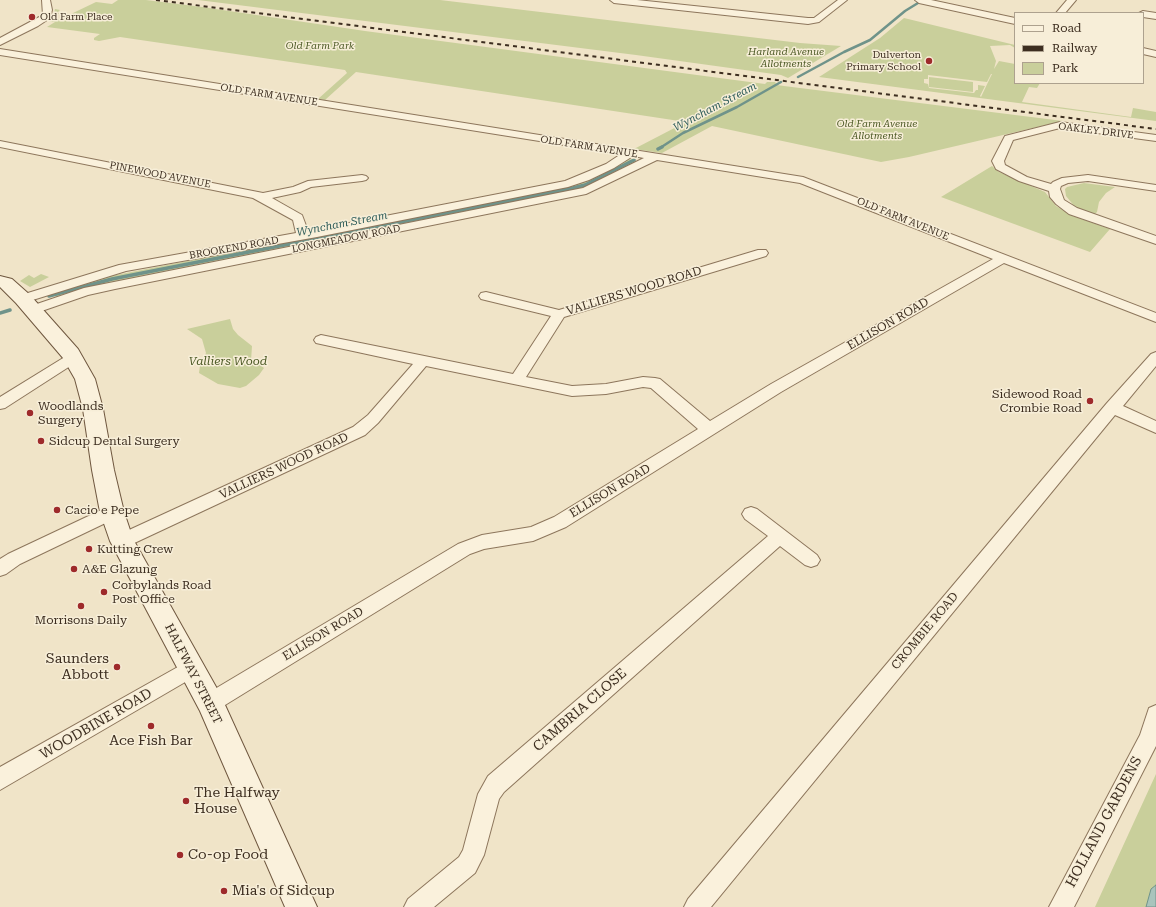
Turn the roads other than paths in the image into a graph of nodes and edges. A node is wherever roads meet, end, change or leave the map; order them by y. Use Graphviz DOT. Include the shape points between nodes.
graph roads {
  1 [pos="46,0"];
  2 [pos="618,0"];
  3 [pos="843,0"];
  4 [pos="1072,0"];
  5 [pos="923,1"];
  6 [pos="959,4"];
  7 [pos="1061,12"];
  8 [pos="1144,14"];
  9 [pos="1156,16"];
  10 [pos="1014,21"];
  11 [pos="0,42"];
  12 [pos="1144,51"];
  13 [pos="0,52"];
  14 [pos="1156,54"];
  15 [pos="1156,138"];
  16 [pos="0,144"];
  17 [pos="630,154"];
  18 [pos="654,157"];
  19 [pos="362,178"];
  20 [pos="1156,188"];
  21 [pos="1054,189"];
  22 [pos="262,197"];
  23 [pos="303,235"];
  24 [pos="1156,240"];
  25 [pos="762,253"];
  26 [pos="1003,258"];
  27 [pos="0,281"];
  28 [pos="486,296"];
  29 [pos="28,304"];
  30 [pos="559,314"];
  31 [pos="1156,318"];
  32 [pos="321,340"];
  33 [pos="1156,357"];
  34 [pos="73,358"];
  35 [pos="423,361"];
  36 [pos="517,380"];
  37 [pos="0,404"];
  38 [pos="1112,407"];
  39 [pos="1156,427"];
  40 [pos="710,430"];
  41 [pos="112,512"];
  42 [pos="751,514"];
  43 [pos="780,536"];
  44 [pos="122,541"];
  45 [pos="811,560"];
  46 [pos="0,569"];
  47 [pos="192,668"];
  48 [pos="210,703"];
  49 [pos="1156,715"];
  50 [pos="0,779"];
  51 [pos="300,907"];
  52 [pos="416,907"];
  53 [pos="696,907"];
  54 [pos="1061,907"];
  1 -- 11 [label="street" via="49,12 47,16"];
  2 -- 3 [label="street" via="808,21 816,20"];
  4 -- 7 [label="street"];
  5 -- 6 [label="street"];
  6 -- 10 [label="street"];
  8 -- 9 [label="street"];
  12 -- 14 [label="street"];
  13 -- 17 [label="street, OLD FARM AVENUE"];
  15 -- 21 [label="street, OAKLEY DRIVE" via="1060,125 1009,138 998,161 1000,167 1023,179"];
  16 -- 22 [label="street, PINEWOOD AVENUE" via="243,191"];
  17 -- 18 [label="street, OLD FARM AVENUE"];
  17 -- 23 [label="street, BROOKEND ROAD" via="610,166 568,184"];
  18 -- 26 [label="street, OLD FARM AVENUE" via="813,183"];
  18 -- 29 [label="street, LONGMEADOW ROAD" via="586,191 115,284"];
  19 -- 22 [label="street" via="309,180 305,187"];
  20 -- 21 [label="street" via="1072,178 1061,181"];
  21 -- 24 [label="street" via="1060,202 1073,210"];
  22 -- 23 [label="street, PINEWOOD AVENUE" via="298,218"];
  23 -- 29 [label="street, BROOKEND ROAD" via="124,268"];
  25 -- 30 [label="street, VALLIERS WOOD ROAD"];
  26 -- 31 [label="street, OLD FARM AVENUE"];
  26 -- 40 [label="street, ELLISON ROAD" via="776,388"];
  27 -- 29 [label="main road, HALFWAY STREET"];
  28 -- 30 [label="street"];
  29 -- 34 [label="main road, HALFWAY STREET"];
  30 -- 36 [label="street, VALLIERS WOOD ROAD"];
  32 -- 35 [label="street"];
  33 -- 38 [label="street, CROMBIE ROAD"];
  34 -- 37 [label="street"];
  34 -- 41 [label="main road, HALFWAY STREET" via="85,379 93,409"];
  35 -- 36 [label="street"];
  35 -- 44 [label="street, VALLIERS WOOD ROAD" via="373,419 359,431"];
  36 -- 40 [label="street" via="572,391 655,382"];
  38 -- 39 [label="street"];
  38 -- 53 [label="street, CROMBIE ROAD"];
  40 -- 48 [label="street, ELLISON ROAD" via="560,522 533,534 482,542 464,549"];
  41 -- 44 [label="main road, HALFWAY STREET"];
  41 -- 46 [label="street" via="14,559"];
  42 -- 43 [label="street"];
  43 -- 45 [label="street"];
  43 -- 52 [label="street, CAMBRIA CLOSE" via="496,784 489,794 473,855 467,865"];
  44 -- 47 [label="main road, HALFWAY STREET"];
  47 -- 48 [label="main road, HALFWAY STREET"];
  47 -- 50 [label="street, WOODBINE ROAD"];
  48 -- 51 [label="main road, HALFWAY STREET"];
  49 -- 54 [label="street, HOLLAND GARDENS" via="1149,738"];
}
